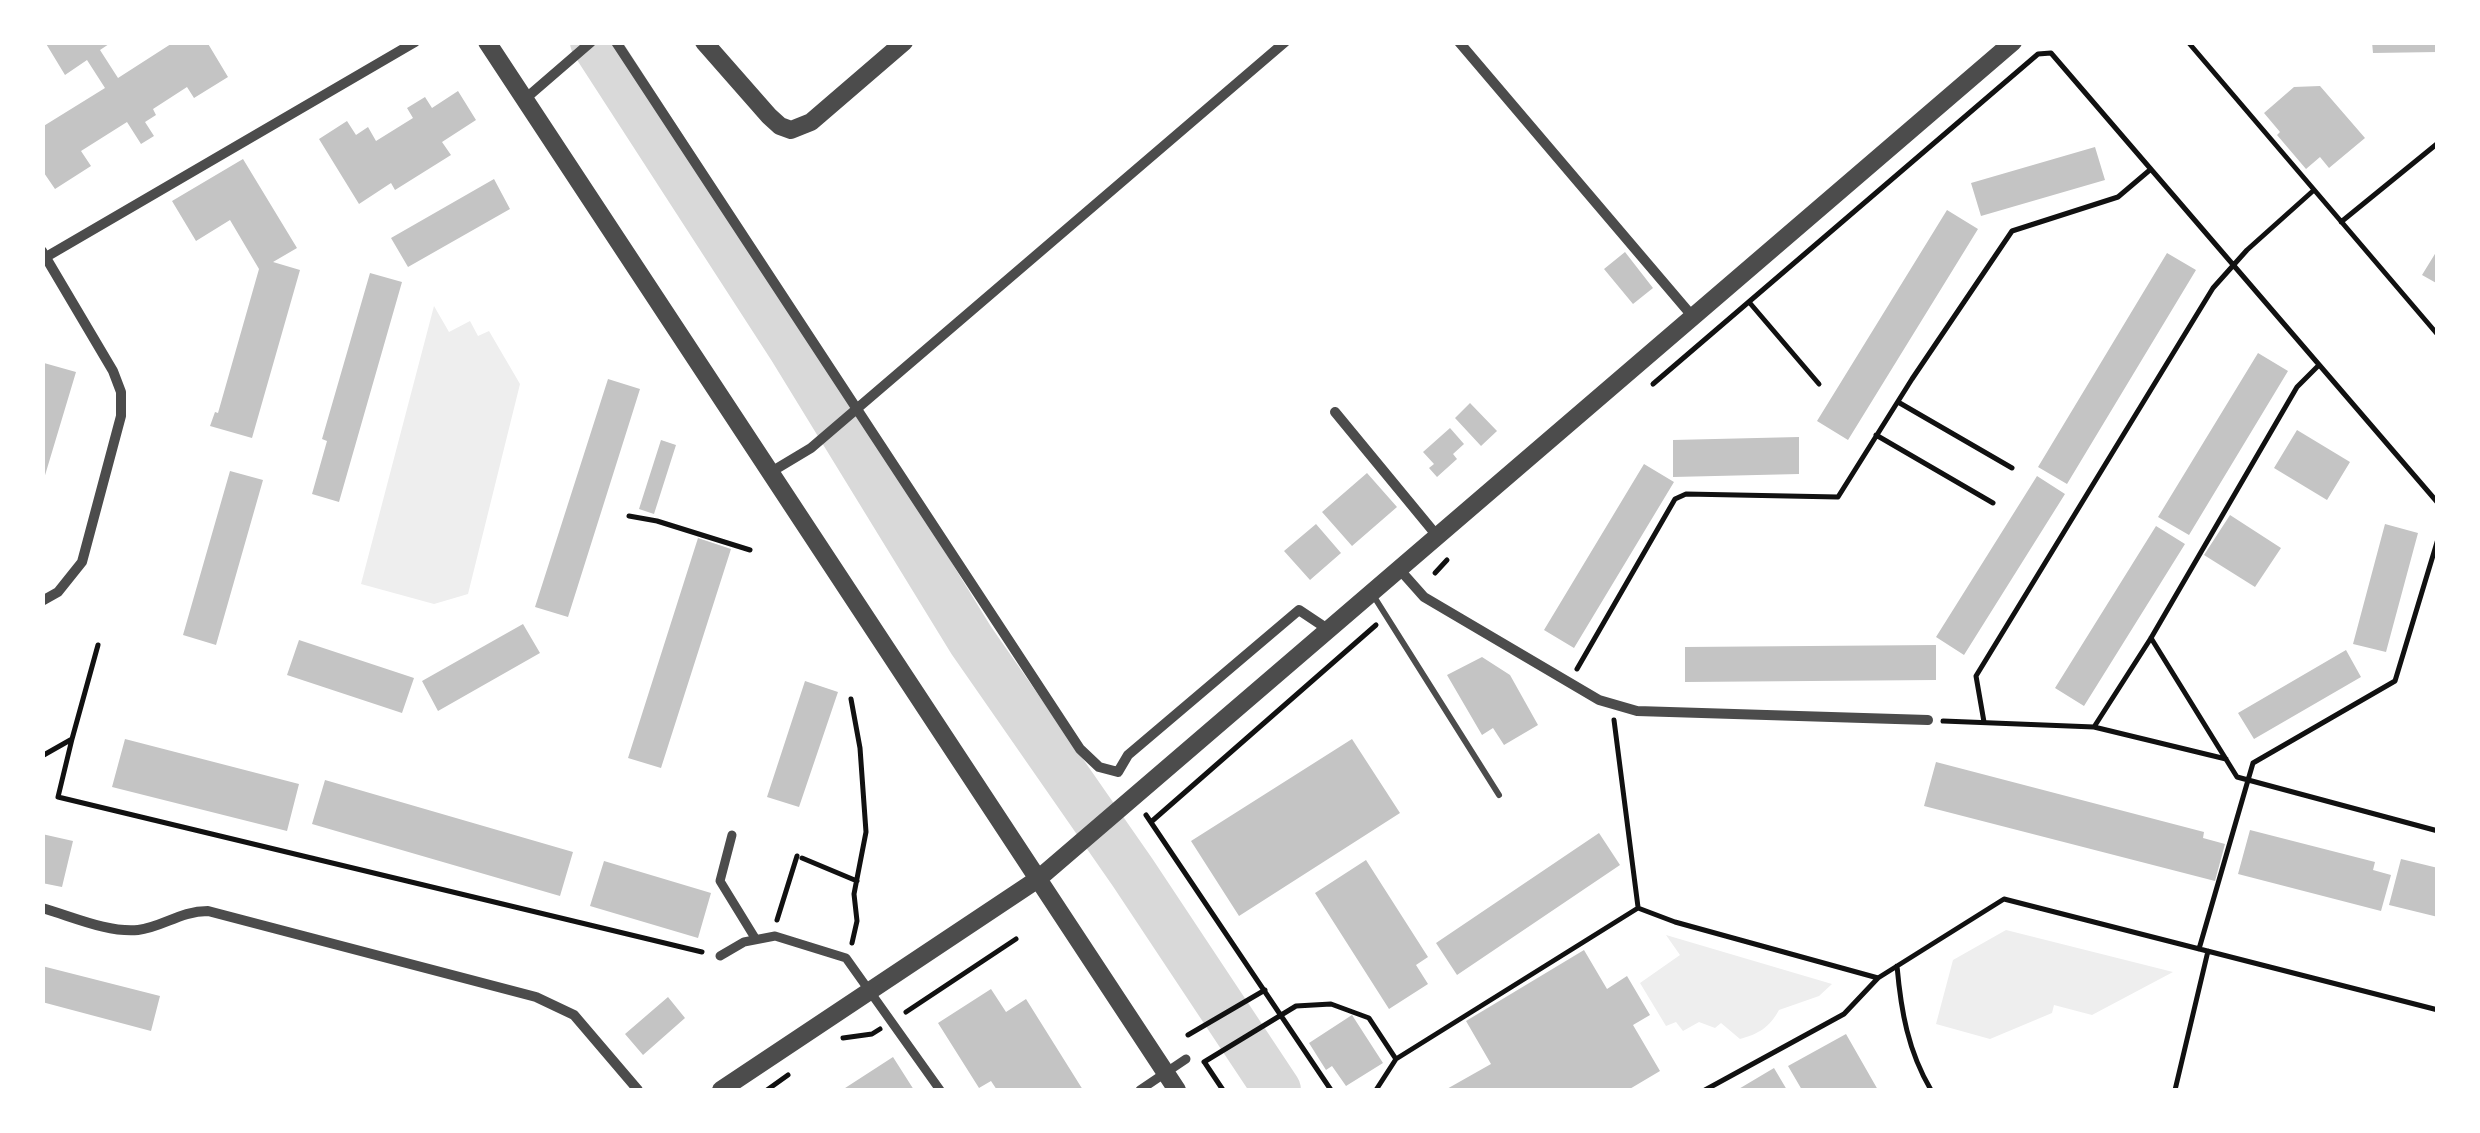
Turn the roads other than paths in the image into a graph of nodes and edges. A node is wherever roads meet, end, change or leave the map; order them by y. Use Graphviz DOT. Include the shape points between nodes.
graph roads {
  1 [pos="415,42"];
  2 [pos="487,42"];
  3 [pos="590,42"];
  4 [pos="616,42"];
  5 [pos="704,42"];
  6 [pos="904,42"];
  7 [pos="1285,42"];
  8 [pos="1459,42"];
  9 [pos="2013,42"];
  10 [pos="524,99"];
  11 [pos="44,254"];
  12 [pos="1693,317"];
  13 [pos="857,409"];
  14 [pos="1335,412"];
  15 [pos="770,472"];
  16 [pos="1438,537"];
  17 [pos="1400,570"];
  18 [pos="1372,594"];
  19 [pos="42,601"];
  20 [pos="1329,630"];
  21 [pos="1928,720"];
  22 [pos="1500,795"];
  23 [pos="732,835"];
  24 [pos="1038,879"];
  25 [pos="42,908"];
  26 [pos="755,938"];
  27 [pos="720,956"];
  28 [pos="1186,1060"];
  29 [pos="638,1090"];
  30 [pos="722,1090"];
  31 [pos="940,1090"];
  32 [pos="1140,1090"];
  33 [pos="1177,1090"];
  1 -- 11 [label="street"];
  2 -- 10 [label="street"];
  3 -- 10 [label="street"];
  4 -- 13 [label="street"];
  5 -- 6 [label="street" via="769,116 791,130 811,122"];
  7 -- 13 [label="street"];
  8 -- 12 [label="street"];
  9 -- 12 [label="street"];
  10 -- 15 [label="street"];
  11 -- 19 [label="street" via="113,372 121,416 82,562"];
  12 -- 16 [label="street"];
  13 -- 15 [label="street"];
  13 -- 20 [label="street" via="1080,749 1099,767 1118,772 1128,755 1299,610"];
  14 -- 16 [label="street"];
  15 -- 24 [label="street"];
  16 -- 17 [label="street"];
  17 -- 18 [label="street"];
  17 -- 21 [label="street" via="1424,597 1615,705"];
  18 -- 20 [label="street"];
  18 -- 22 [label="lane"];
  20 -- 24 [label="street"];
  23 -- 26 [label="street" via="720,881"];
  24 -- 30 [label="street"];
  24 -- 33 [label="street"];
  25 -- 29 [label="street" via="136,930 184,912 208,911 536,996 574,1015"];
  26 -- 27 [label="street"];
  26 -- 31 [label="street" via="772,936 846,958"];
  28 -- 32 [label="street"];
}
